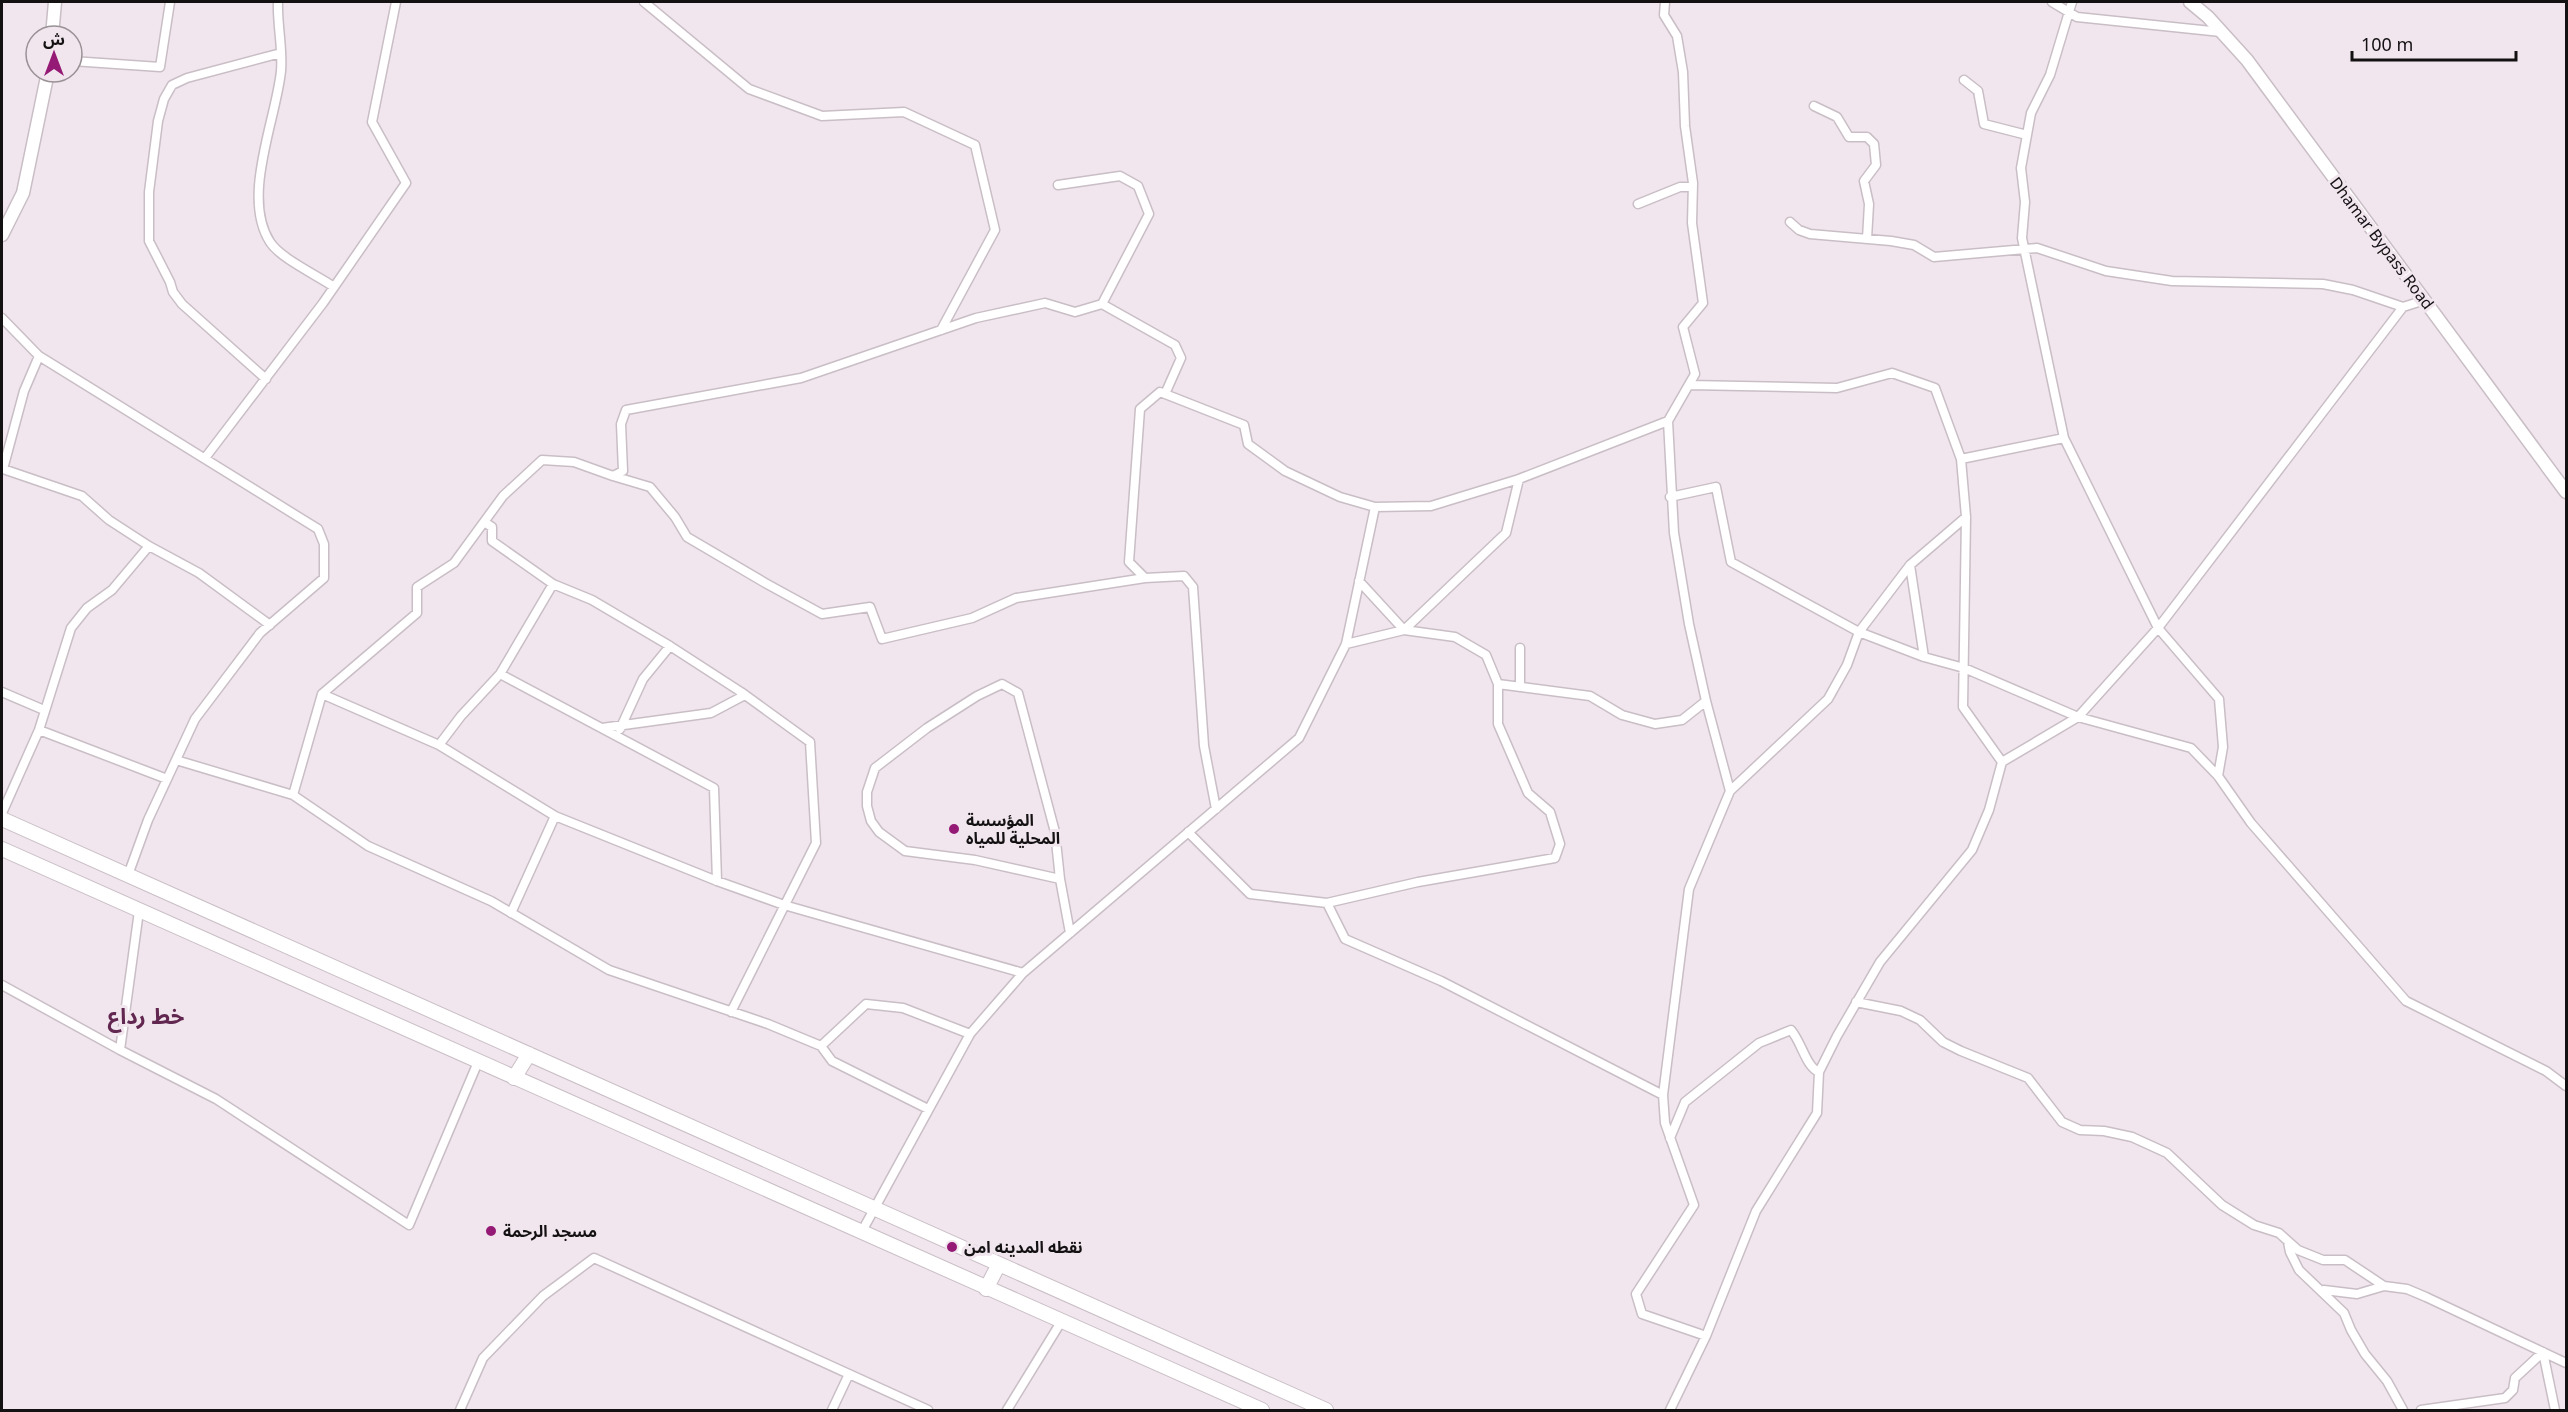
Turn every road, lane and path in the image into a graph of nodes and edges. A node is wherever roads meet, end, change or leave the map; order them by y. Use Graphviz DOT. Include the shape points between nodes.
graph roads {
  1 [pos="55,2"];
  2 [pos="170,2"];
  3 [pos="278,2"];
  4 [pos="396,2"];
  5 [pos="644,2"];
  6 [pos="1665,2"];
  7 [pos="2052,2"];
  8 [pos="2072,2"];
  9 [pos="2190,2"];
  10 [pos="2068,11"];
  11 [pos="53,24"];
  12 [pos="2221,32"];
  13 [pos="281,53"];
  14 [pos="84,62"];
  15 [pos="1964,80"];
  16 [pos="46,84"];
  17 [pos="1814,106"];
  18 [pos="2027,135"];
  19 [pos="1058,185"];
  20 [pos="1693,187"];
  21 [pos="1638,204"];
  22 [pos="1790,222"];
  23 [pos="2,235"];
  24 [pos="1867,239"];
  25 [pos="2025,248"];
  26 [pos="334,287"];
  27 [pos="2425,300"];
  28 [pos="1102,304"];
  29 [pos="2403,307"];
  30 [pos="2,318"];
  31 [pos="941,330"];
  32 [pos="39,356"];
  33 [pos="266,379"];
  34 [pos="1689,385"];
  35 [pos="1165,394"];
  36 [pos="1668,421"];
  37 [pos="2064,438"];
  38 [pos="205,458"];
  39 [pos="1961,459"];
  40 [pos="2,471"];
  41 [pos="613,476"];
  42 [pos="1520,479"];
  43 [pos="2566,492"];
  44 [pos="1670,496"];
  45 [pos="1375,507"];
  46 [pos="1966,517"];
  47 [pos="484,522"];
  48 [pos="149,546"];
  49 [pos="1910,565"];
  50 [pos="1145,578"];
  51 [pos="1359,581"];
  52 [pos="553,584"];
  53 [pos="270,625"];
  54 [pos="2158,628"];
  55 [pos="1404,630"];
  56 [pos="1859,632"];
  57 [pos="1346,644"];
  58 [pos="670,646"];
  59 [pos="1520,648"];
  60 [pos="1924,657"];
  61 [pos="1964,668"];
  62 [pos="500,674"];
  63 [pos="1498,684"];
  64 [pos="1520,687"];
  65 [pos="2,692"];
  66 [pos="322,694"];
  67 [pos="745,695"];
  68 [pos="1706,701"];
  69 [pos="44,710"];
  70 [pos="2078,717"];
  71 [pos="620,725"];
  72 [pos="602,728"];
  73 [pos="39,730"];
  74 [pos="619,737"];
  75 [pos="439,745"];
  76 [pos="176,760"];
  77 [pos="2002,762"];
  78 [pos="2218,776"];
  79 [pos="167,779"];
  80 [pos="1730,791"];
  81 [pos="293,795"];
  82 [pos="1216,809"];
  83 [pos="2,813"];
  84 [pos="555,816"];
  85 [pos="2,819"];
  86 [pos="1188,832"];
  87 [pos="2,849"];
  88 [pos="128,875"];
  89 [pos="1060,879"];
  90 [pos="717,882"];
  91 [pos="1327,903"];
  92 [pos="784,904"];
  93 [pos="139,910"];
  94 [pos="511,913"];
  95 [pos="1070,933"];
  96 [pos="1023,973"];
  97 [pos="2,985"];
  98 [pos="390,993"];
  99 [pos="1856,1002"];
  100 [pos="731,1011"];
  101 [pos="373,1015"];
  102 [pos="970,1034"];
  103 [pos="820,1046"];
  104 [pos="120,1050"];
  105 [pos="529,1054"];
  106 [pos="478,1062"];
  107 [pos="1819,1072"];
  108 [pos="514,1078"];
  109 [pos="2566,1086"];
  110 [pos="1663,1095"];
  111 [pos="928,1109"];
  112 [pos="1670,1137"];
  113 [pos="874,1208"];
  114 [pos="861,1233"];
  115 [pos="2288,1242"];
  116 [pos="999,1264"];
  117 [pos="2384,1286"];
  118 [pos="986,1289"];
  119 [pos="2321,1290"];
  120 [pos="1061,1322"];
  121 [pos="1706,1336"];
  122 [pos="2543,1352"];
  123 [pos="2566,1363"];
  124 [pos="849,1374"];
  125 [pos="460,1410"];
  126 [pos="832,1410"];
  127 [pos="928,1410"];
  128 [pos="1007,1410"];
  129 [pos="1262,1410"];
  130 [pos="1326,1410"];
  131 [pos="1670,1410"];
  132 [pos="2403,1410"];
  133 [pos="2421,1410"];
  134 [pos="2555,1410"];
  1 -- 11 [label="main road"];
  2 -- 14 [label="street" via="160,67"];
  3 -- 13 [label="street"];
  4 -- 26 [label="street" via="372,122 406,183"];
  5 -- 31 [label="street" via="748,90 822,116 904,112 975,145 995,230"];
  6 -- 20 [label="street" via="1665,15 1677,36 1683,72"];
  7 -- 10 [label="street"];
  8 -- 10 [label="street"];
  9 -- 12 [label="main road, Dhamar Bypass Road"];
  10 -- 12 [label="street" via="2077,17"];
  10 -- 18 [label="street" via="2050,75 2031,113"];
  12 -- 27 [label="main road, Dhamar Bypass Road" via="2247,60"];
  13 -- 26 [label="street" via="281,71 262,156 259,202 263,226 271,244"];
  13 -- 33 [label="street" via="172,85 158,121 149,192 150,241 173,292 191,315"];
  15 -- 18 [label="street" via="1978,91 1984,124"];
  16 -- 23 [label="main road" via="23,193"];
  17 -- 24 [label="street" via="1838,117 1849,137 1867,137 1874,144 1876,165 1864,181 1869,204"];
  18 -- 25 [label="street" via="2021,168"];
  19 -- 28 [label="street" via="1120,176 1138,186 1149,214"];
  20 -- 21 [label="street" via="1680,187"];
  20 -- 34 [label="street" via="1692,223 1703,303 1683,327 1695,374"];
  22 -- 24 [label="street" via="1810,234"];
  24 -- 25 [label="street" via="1914,245 1934,256"];
  25 -- 29 [label="street" via="2037,248 2106,270 2172,281 2323,284"];
  25 -- 37 [label="street"];
  26 -- 33 [label="street"];
  27 -- 29 [label="street"];
  27 -- 43 [label="main road, Dhamar Bypass Road"];
  28 -- 31 [label="street" via="1075,312 1046,303"];
  28 -- 35 [label="street" via="1175,345 1181,358"];
  29 -- 54 [label="street"];
  30 -- 32 [label="street"];
  31 -- 41 [label="street" via="801,378 627,410 621,424 623,471"];
  32 -- 38 [label="street"];
  32 -- 40 [label="street" via="24,392"];
  33 -- 38 [label="street"];
  34 -- 36 [label="street"];
  34 -- 39 [label="street" via="1837,388 1892,373 1935,388"];
  35 -- 45 [label="street" via="1244,425 1248,444 1285,471 1340,497"];
  35 -- 50 [label="street" via="1160,392 1140,408 1129,562"];
  36 -- 42 [label="street"];
  36 -- 44 [label="street"];
  37 -- 39 [label="street"];
  37 -- 54 [label="street"];
  38 -- 53 [label="street" via="318,530 324,544 324,578"];
  39 -- 46 [label="street"];
  40 -- 48 [label="street" via="82,496 109,520"];
  41 -- 47 [label="street" via="574,462 542,460 503,496"];
  41 -- 50 [label="street" via="650,487 687,537 822,614 870,607 882,639 972,618 1016,598"];
  42 -- 45 [label="street" via="1431,506"];
  42 -- 55 [label="street" via="1506,533"];
  44 -- 56 [label="street" via="1716,488 1731,562"];
  44 -- 68 [label="street" via="1689,624"];
  45 -- 51 [label="street"];
  46 -- 49 [label="street"];
  46 -- 61 [label="street"];
  47 -- 52 [label="street" via="492,527 492,541"];
  47 -- 66 [label="street" via="454,563 417,587 417,613"];
  48 -- 53 [label="street" via="199,573"];
  48 -- 69 [label="street" via="112,590 87,608 72,628"];
  49 -- 56 [label="street"];
  49 -- 60 [label="street"];
  50 -- 82 [label="street" via="1185,576 1193,587 1204,746"];
  51 -- 55 [label="street"];
  51 -- 57 [label="street"];
  52 -- 58 [label="street" via="592,600"];
  52 -- 62 [label="street"];
  53 -- 76 [label="street" via="195,719"];
  54 -- 70 [label="street"];
  54 -- 78 [label="street" via="2219,699 2223,747"];
  55 -- 57 [label="street"];
  55 -- 63 [label="street" via="1455,637 1486,655"];
  56 -- 60 [label="street"];
  56 -- 80 [label="street" via="1828,699"];
  57 -- 82 [label="street" via="1299,738"];
  58 -- 67 [label="street"];
  58 -- 71 [label="street" via="643,678"];
  59 -- 64 [label="street"];
  60 -- 61 [label="street"];
  61 -- 70 [label="street"];
  61 -- 77 [label="street" via="1963,707"];
  62 -- 72 [label="street"];
  62 -- 75 [label="street"];
  63 -- 64 [label="street"];
  63 -- 91 [label="street" via="1498,724 1528,793 1550,812 1560,844 1555,858"];
  64 -- 68 [label="street" via="1590,696 1622,715 1656,724 1682,720"];
  65 -- 69 [label="street"];
  66 -- 75 [label="street"];
  66 -- 81 [label="street"];
  67 -- 71 [label="street" via="711,713"];
  67 -- 92 [label="street" via="810,742 816,843"];
  68 -- 80 [label="street"];
  69 -- 73 [label="street"];
  70 -- 77 [label="street"];
  70 -- 78 [label="street" via="2191,748"];
  71 -- 72 [label="street"];
  71 -- 74 [label="street"];
  72 -- 74 [label="street"];
  73 -- 79 [label="street"];
  73 -- 83 [label="street"];
  74 -- 90 [label="street" via="714,788"];
  75 -- 84 [label="street"];
  76 -- 79 [label="street"];
  76 -- 81 [label="street"];
  77 -- 99 [label="street" via="1989,810 1972,850 1880,962"];
  78 -- 109 [label="street" via="2251,823 2406,1001 2546,1071"];
  79 -- 88 [label="street"];
  80 -- 110 [label="street" via="1689,889"];
  81 -- 94 [label="street" via="368,846"];
  82 -- 86 [label="street"];
  84 -- 90 [label="street"];
  84 -- 94 [label="street"];
  85 -- 88 [label="main road"];
  86 -- 91 [label="street" via="1250,894"];
  86 -- 95 [label="street"];
  87 -- 93 [label="main road"];
  88 -- 98 [label="main road"];
  89 -- 89 [label="street" via="975,860 905,851 892,844 871,821 867,806 875,768 977,696 1002,684 1018,693 1055,832"];
  89 -- 95 [label="street"];
  90 -- 92 [label="street"];
  91 -- 110 [label="street" via="1345,939 1441,981"];
  92 -- 96 [label="street"];
  92 -- 100 [label="street"];
  93 -- 101 [label="main road"];
  93 -- 104 [label="street"];
  94 -- 100 [label="street" via="609,970"];
  95 -- 96 [label="street"];
  96 -- 102 [label="street"];
  97 -- 104 [label="street"];
  98 -- 101 [label="main road"];
  98 -- 105 [label="main road"];
  99 -- 107 [label="street"];
  99 -- 115 [label="street" via="1902,1011 1920,1020 1952,1047 2028,1078 2062,1122 2080,1130 2132,1137 2167,1153 2222,1205 2254,1225 2279,1233"];
  100 -- 103 [label="street"];
  101 -- 106 [label="main road"];
  102 -- 103 [label="street" via="903,1008 866,1004"];
  102 -- 111 [label="street"];
  103 -- 111 [label="street" via="832,1061"];
  104 -- 106 [label="street" via="216,1099 409,1225"];
  105 -- 108 [label="main road"];
  105 -- 113 [label="main road"];
  106 -- 108 [label="main road"];
  107 -- 112 [label="street" via="1809,1066 1800,1041 1791,1030 1759,1043 1685,1102"];
  107 -- 121 [label="street" via="1817,1113 1756,1210"];
  108 -- 114 [label="main road"];
  110 -- 112 [label="street"];
  111 -- 113 [label="street"];
  112 -- 121 [label="street" via="1694,1205 1636,1294 1642,1314"];
  113 -- 114 [label="street"];
  113 -- 116 [label="main road"];
  114 -- 118 [label="main road"];
  115 -- 117 [label="street" via="2323,1260 2345,1260"];
  115 -- 119 [label="street" via="2299,1270"];
  116 -- 118 [label="main road"];
  116 -- 130 [label="main road"];
  117 -- 119 [label="street" via="2357,1294"];
  117 -- 122 [label="street" via="2407,1290"];
  118 -- 120 [label="main road"];
  119 -- 132 [label="street" via="2344,1312 2356,1338"];
  120 -- 128 [label="street"];
  120 -- 129 [label="main road"];
  121 -- 131 [label="street"];
  122 -- 123 [label="street"];
  122 -- 133 [label="street" via="2515,1378 2513,1390 2505,1398"];
  122 -- 134 [label="street"];
  124 -- 125 [label="street" via="594,1258 543,1296 483,1358"];
  124 -- 126 [label="street"];
  124 -- 127 [label="street"];
}
